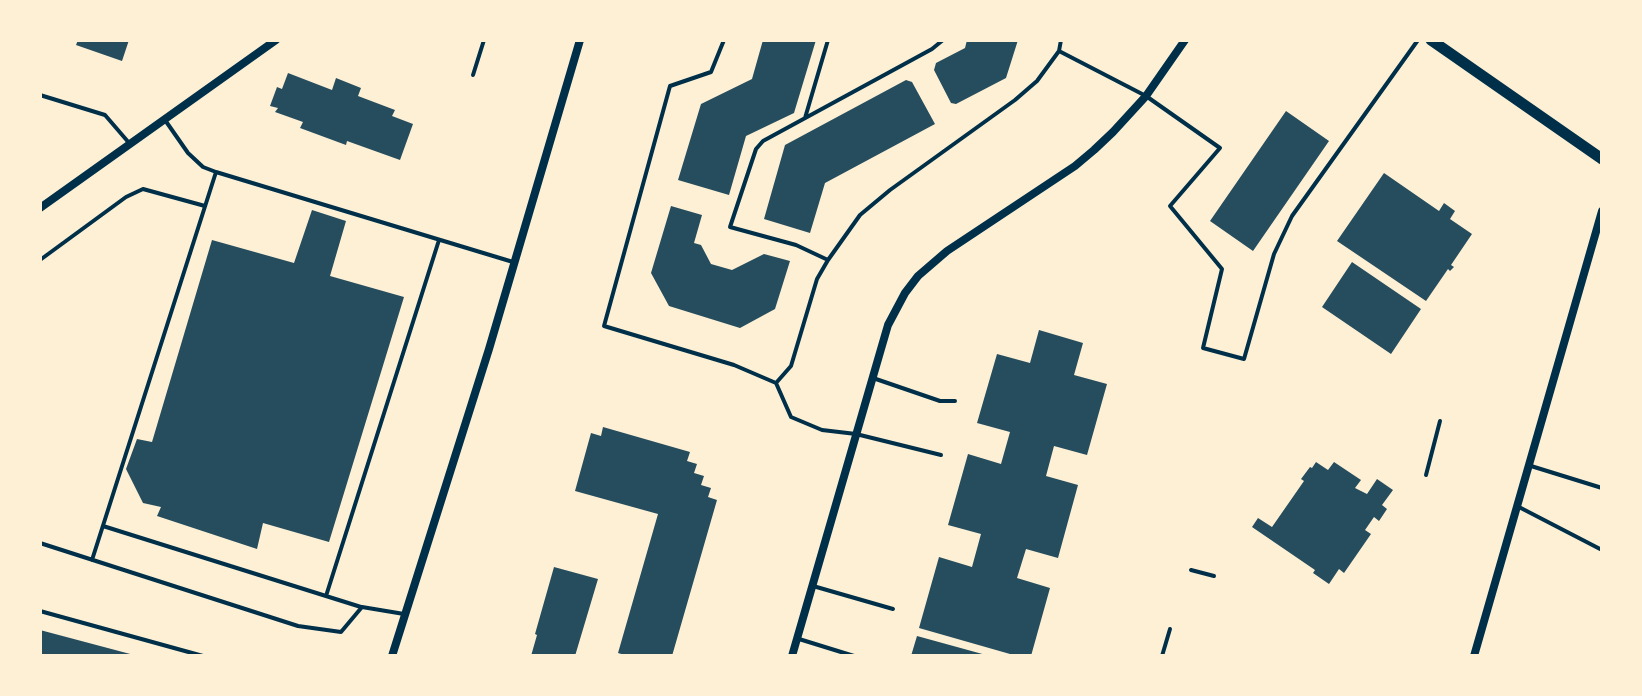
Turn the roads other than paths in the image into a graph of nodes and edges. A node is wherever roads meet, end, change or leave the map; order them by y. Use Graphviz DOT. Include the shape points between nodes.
graph roads {
  1 [pos="276,40"];
  2 [pos="484,40"];
  3 [pos="580,40"];
  4 [pos="724,40"];
  5 [pos="828,40"];
  6 [pos="943,40"];
  7 [pos="1061,40"];
  8 [pos="1185,40"];
  9 [pos="1418,40"];
  10 [pos="1431,40"];
  11 [pos="1059,51"];
  12 [pos="473,75"];
  13 [pos="40,95"];
  14 [pos="1146,96"];
  15 [pos="805,118"];
  16 [pos="165,120"];
  17 [pos="131,144"];
  18 [pos="1602,159"];
  19 [pos="216,172"];
  20 [pos="206,206"];
  21 [pos="40,208"];
  22 [pos="1602,211"];
  23 [pos="439,240"];
  24 [pos="40,260"];
  25 [pos="828,260"];
  26 [pos="514,263"];
  27 [pos="872,377"];
  28 [pos="776,383"];
  29 [pos="955,401"];
  30 [pos="1440,421"];
  31 [pos="856,434"];
  32 [pos="941,455"];
  33 [pos="1529,466"];
  34 [pos="1426,475"];
  35 [pos="1602,488"];
  36 [pos="1517,506"];
  37 [pos="103,526"];
  38 [pos="40,543"];
  39 [pos="1602,550"];
  40 [pos="92,560"];
  41 [pos="1191,570"];
  42 [pos="1214,576"];
  43 [pos="813,586"];
  44 [pos="326,596"];
  45 [pos="362,607"];
  46 [pos="893,609"];
  47 [pos="40,611"];
  48 [pos="405,615"];
  49 [pos="1170,629"];
  50 [pos="797,638"];
  51 [pos="203,656"];
  52 [pos="392,656"];
  53 [pos="792,656"];
  54 [pos="854,656"];
  55 [pos="1162,656"];
  56 [pos="1474,656"];
  1 -- 16 [label="street"];
  2 -- 12 [label="lane"];
  3 -- 26 [label="street"];
  4 -- 28 [label="lane" via="711,72 670,86 604,326"];
  5 -- 15 [label="lane"];
  6 -- 15 [label="lane"];
  7 -- 11 [label="lane"];
  8 -- 14 [label="street"];
  9 -- 14 [label="lane" via="1292,216 1274,254 1244,359 1203,348 1222,269 1170,206 1220,148"];
  10 -- 18 [label="street"];
  11 -- 14 [label="lane"];
  11 -- 25 [label="lane" via="1015,100 860,215"];
  13 -- 17 [label="lane" via="105,115"];
  14 -- 27 [label="street" via="1075,166 918,276 895,309"];
  15 -- 25 [label="lane" via="756,149 730,227 796,245"];
  16 -- 17 [label="street"];
  16 -- 19 [label="lane" via="188,153"];
  17 -- 21 [label="street"];
  19 -- 20 [label="lane"];
  19 -- 23 [label="lane"];
  20 -- 24 [label="lane" via="143,189"];
  20 -- 37 [label="lane"];
  22 -- 33 [label="street"];
  23 -- 26 [label="lane"];
  23 -- 44 [label="lane"];
  25 -- 28 [label="lane" via="817,279 791,366"];
  26 -- 48 [label="street"];
  27 -- 29 [label="lane" via="940,401"];
  27 -- 31 [label="street"];
  28 -- 31 [label="lane" via="791,417 822,430"];
  30 -- 34 [label="lane"];
  31 -- 32 [label="lane"];
  31 -- 43 [label="street"];
  33 -- 35 [label="lane"];
  33 -- 36 [label="street"];
  36 -- 39 [label="lane"];
  36 -- 56 [label="street"];
  37 -- 40 [label="lane"];
  37 -- 44 [label="lane"];
  38 -- 40 [label="lane"];
  40 -- 45 [label="lane" via="298,626 341,632"];
  41 -- 42 [label="lane"];
  43 -- 46 [label="lane"];
  43 -- 50 [label="street"];
  44 -- 45 [label="lane"];
  45 -- 48 [label="lane"];
  47 -- 51 [label="lane"];
  48 -- 52 [label="street"];
  49 -- 55 [label="lane"];
  50 -- 53 [label="street"];
  50 -- 54 [label="lane"];
}
